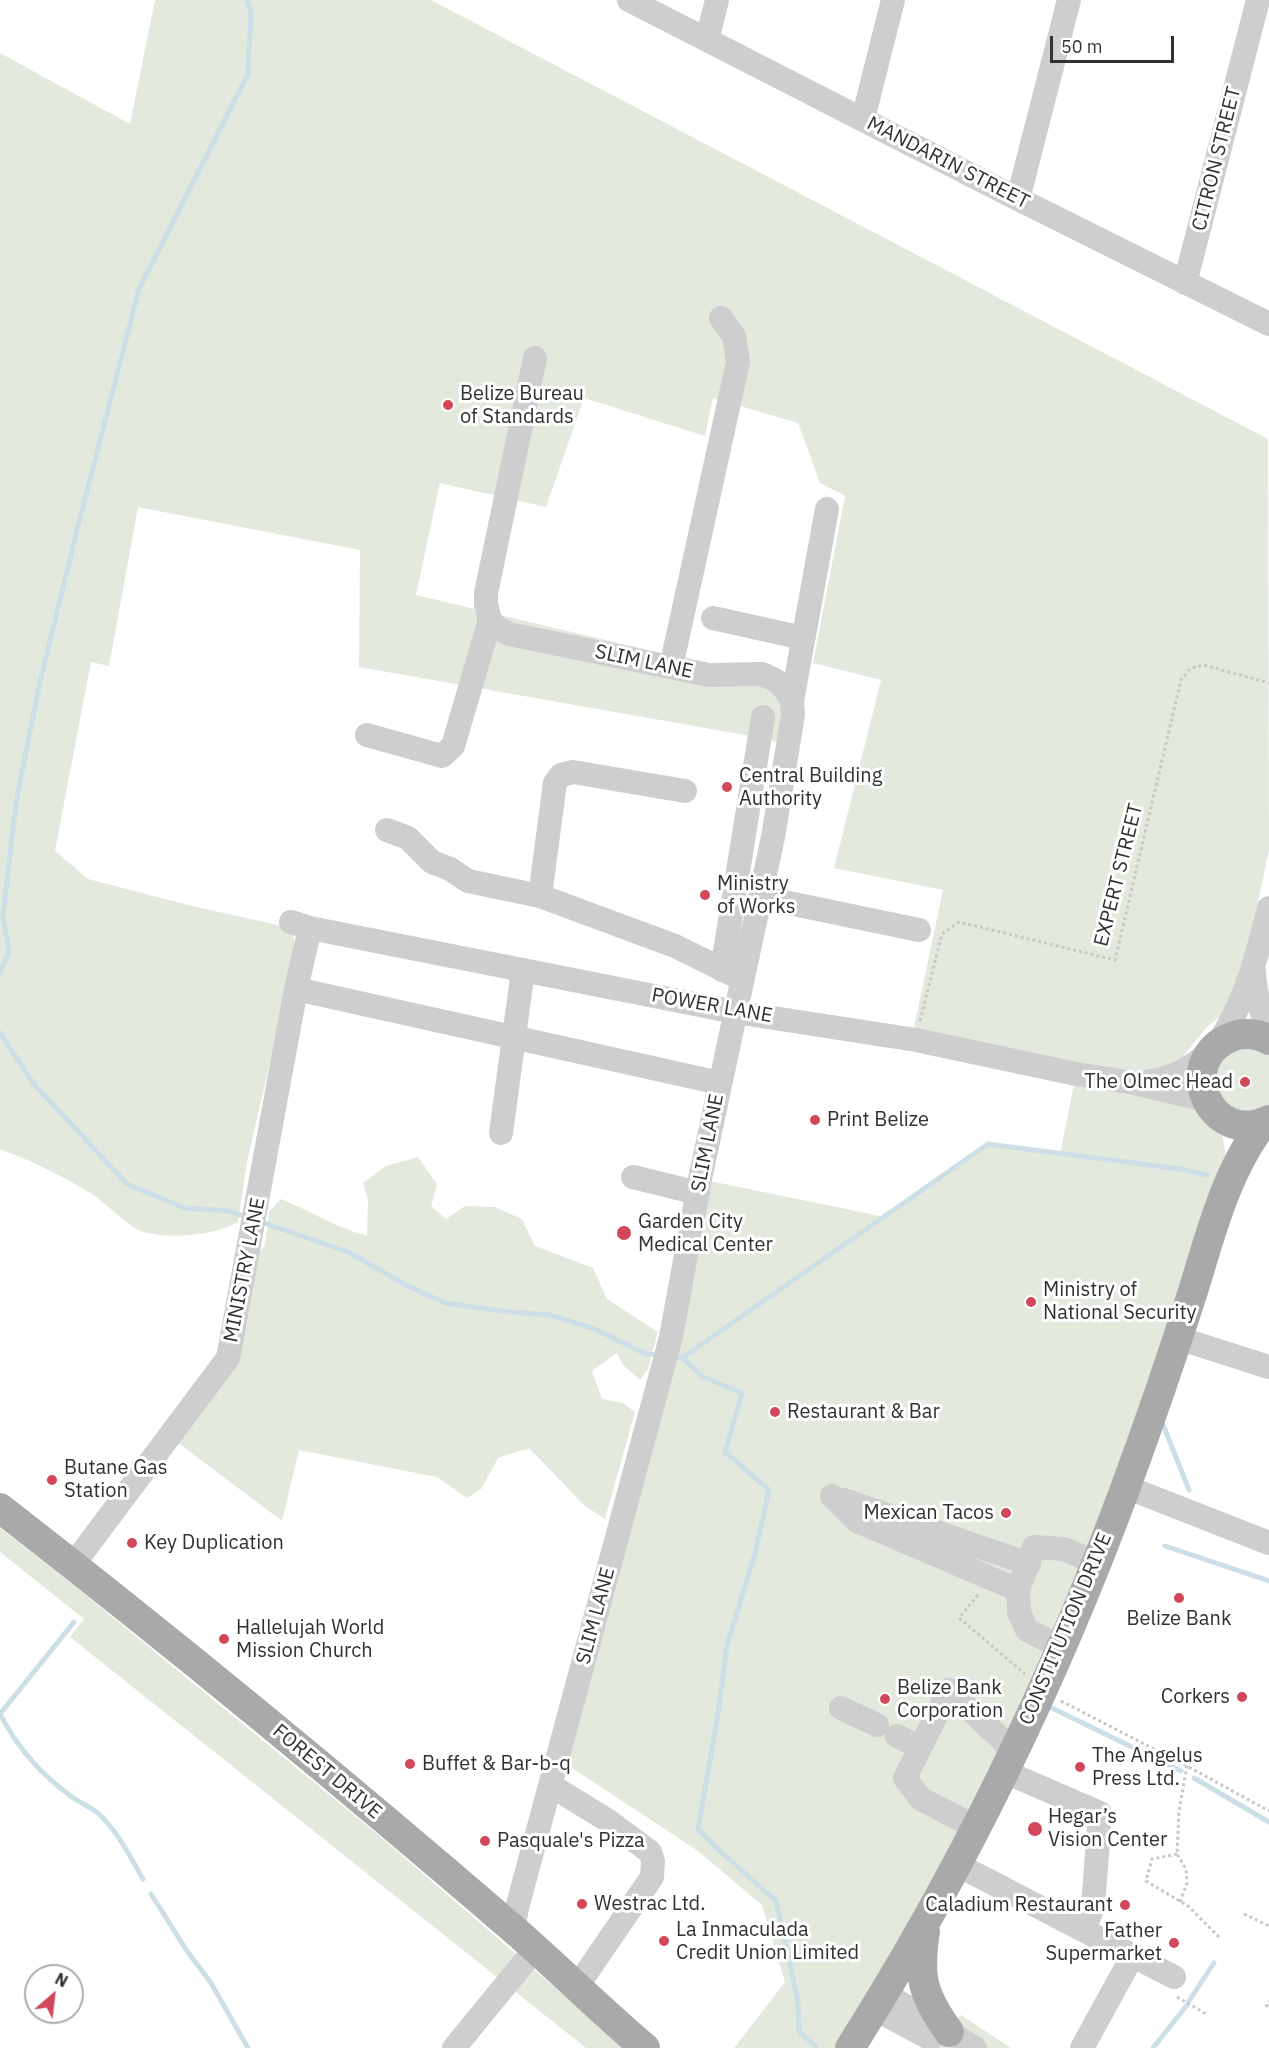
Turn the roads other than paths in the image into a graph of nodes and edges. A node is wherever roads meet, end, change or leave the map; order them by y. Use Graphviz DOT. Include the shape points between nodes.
graph roads {
  1 [pos="629,0"];
  2 [pos="717,0"];
  3 [pos="893,0"];
  4 [pos="1069,0"];
  5 [pos="1258,0"];
  6 [pos="707,40"];
  7 [pos="863,119"];
  8 [pos="1018,199"];
  9 [pos="1185,283"];
  10 [pos="721,318"];
  11 [pos="1269,324"];
  12 [pos="535,358"];
  13 [pos="827,509"];
  14 [pos="713,618"];
  15 [pos="490,620"];
  16 [pos="803,638"];
  17 [pos="671,667"];
  18 [pos="792,700"];
  19 [pos="763,717"];
  20 [pos="367,735"];
  21 [pos="759,743"];
  22 [pos="787,751"];
  23 [pos="685,791"];
  24 [pos="387,830"];
  25 [pos="738,877"];
  26 [pos="760,895"];
  27 [pos="540,896"];
  28 [pos="734,902"];
  29 [pos="1269,908"];
  30 [pos="300,925"];
  31 [pos="919,930"];
  32 [pos="523,970"];
  33 [pos="1254,970"];
  34 [pos="732,975"];
  35 [pos="296,989"];
  36 [pos="735,1011"];
  37 [pos="1269,1031"];
  38 [pos="515,1037"];
  39 [pos="1269,1040"];
  40 [pos="1215,1046"];
  41 [pos="720,1083"];
  42 [pos="1134,1083"];
  43 [pos="1208,1104"];
  44 [pos="1266,1121"];
  45 [pos="501,1133"];
  46 [pos="633,1177"];
  47 [pos="1227,1186"];
  48 [pos="698,1193"];
  49 [pos="1178,1338"];
  50 [pos="1269,1367"];
  51 [pos="1126,1487"];
  52 [pos="0,1508"];
  53 [pos="912,1534"];
  54 [pos="1269,1543"];
  55 [pos="958,1551"];
  56 [pos="1097,1563"];
  57 [pos="1029,1564"];
  58 [pos="73,1565"];
  59 [pos="1018,1590"];
  60 [pos="1061,1647"];
  61 [pos="841,1708"];
  62 [pos="920,1747"];
  63 [pos="1008,1761"];
  64 [pos="550,1785"];
  65 [pos="975,1827"];
  66 [pos="956,1864"];
  67 [pos="927,1919"];
  68 [pos="513,1929"];
  69 [pos="1084,1930"];
  70 [pos="535,1949"];
  71 [pos="1133,1955"];
  72 [pos="1174,1986"];
  73 [pos="576,1988"];
  74 [pos="880,2001"];
  75 [pos="948,2040"];
  76 [pos="454,2048"];
  77 [pos="645,2048"];
  78 [pos="850,2048"];
  79 [pos="975,2048"];
  80 [pos="1082,2048"];
  1 -- 6 [label="street, MANDARIN STREET"];
  2 -- 6 [label="street"];
  3 -- 7 [label="street"];
  4 -- 8 [label="street"];
  5 -- 9 [label="street, CITRON STREET"];
  6 -- 7 [label="street, MANDARIN STREET"];
  7 -- 8 [label="street, MANDARIN STREET"];
  8 -- 9 [label="street, MANDARIN STREET"];
  9 -- 11 [label="street, MANDARIN STREET"];
  10 -- 17 [label="street" via="734,336 738,362"];
  12 -- 15 [label="street" via="486,593"];
  13 -- 16 [label="street"];
  14 -- 16 [label="street"];
  15 -- 17 [label="street, SLIM LANE" via="509,634"];
  15 -- 20 [label="street" via="448,752 442,756"];
  16 -- 18 [label="street"];
  17 -- 18 [label="street, SLIM LANE" via="709,675 762,674 775,680"];
  18 -- 22 [label="street, SLIM LANE"];
  19 -- 21 [label="street"];
  21 -- 22 [label="street"];
  21 -- 25 [label="street"];
  22 -- 26 [label="street, SLIM LANE"];
  23 -- 27 [label="street" via="573,772 561,775 555,783"];
  24 -- 27 [label="street" via="408,838 432,862 468,881"];
  25 -- 26 [label="street"];
  25 -- 28 [label="street"];
  26 -- 28 [label="street"];
  26 -- 31 [label="street"];
  26 -- 34 [label="street, SLIM LANE"];
  27 -- 34 [label="street" via="675,946"];
  28 -- 34 [label="street"];
  29 -- 33 [label="street"];
  30 -- 32 [label="street, POWER LANE"];
  30 -- 35 [label="street, MINISTRY LANE"];
  32 -- 36 [label="street, POWER LANE"];
  32 -- 38 [label="street"];
  33 -- 37 [label="street" via="1260,1012"];
  33 -- 40 [label="street" via="1239,1008"];
  34 -- 36 [label="street, SLIM LANE"];
  35 -- 38 [label="street"];
  35 -- 58 [label="street, MINISTRY LANE" via="228,1358"];
  36 -- 41 [label="street, SLIM LANE"];
  36 -- 42 [label="street, POWER LANE"];
  38 -- 41 [label="street"];
  38 -- 45 [label="street"];
  39 -- 40 [label="main road" via="1251,1034 1236,1035"];
  40 -- 42 [label="street, POWER LANE" via="1181,1073"];
  40 -- 43 [label="main road, CONSTITUTION DRIVE" via="1203,1064 1201,1079"];
  41 -- 48 [label="street, SLIM LANE"];
  42 -- 43 [label="street, POWER LANE"];
  43 -- 44 [label="main road" via="1222,1118 1236,1124"];
  43 -- 47 [label="main road, CONSTITUTION DRIVE" via="1226,1149"];
  44 -- 47 [label="main road, CONSTITUTION DRIVE"];
  46 -- 48 [label="street"];
  47 -- 49 [label="main road, CONSTITUTION DRIVE"];
  48 -- 64 [label="street, SLIM LANE" via="665,1356"];
  49 -- 50 [label="street"];
  49 -- 51 [label="main road, CONSTITUTION DRIVE"];
  51 -- 54 [label="street"];
  51 -- 56 [label="main road, CONSTITUTION DRIVE"];
  52 -- 58 [label="main road, FOREST DRIVE"];
  53 -- 55 [label="street"];
  55 -- 57 [label="street"];
  55 -- 59 [label="street"];
  56 -- 57 [label="street" via="1064,1549 1034,1547"];
  56 -- 60 [label="main road, CONSTITUTION DRIVE"];
  57 -- 59 [label="street"];
  58 -- 68 [label="main road, FOREST DRIVE" via="344,1785"];
  59 -- 60 [label="street" via="1019,1612 1027,1630"];
  60 -- 63 [label="main road, CONSTITUTION DRIVE" via="1034,1683"];
  61 -- 62 [label="street"];
  62 -- 63 [label="street" via="949,1690"];
  62 -- 65 [label="street" via="905,1778 921,1799"];
  63 -- 65 [label="main road, CONSTITUTION DRIVE"];
  63 -- 69 [label="street" via="1100,1813 1093,1907"];
  64 -- 68 [label="street, SLIM LANE"];
  64 -- 73 [label="street" via="650,1851 653,1861 652,1877"];
  65 -- 66 [label="main road, CONSTITUTION DRIVE"];
  66 -- 67 [label="main road, CONSTITUTION DRIVE"];
  66 -- 69 [label="street"];
  67 -- 74 [label="main road, CONSTITUTION DRIVE"];
  67 -- 75 [label="main road" via="921,1977"];
  68 -- 70 [label="main road, FOREST DRIVE"];
  69 -- 71 [label="street"];
  70 -- 73 [label="main road, FOREST DRIVE"];
  70 -- 76 [label="street"];
  71 -- 72 [label="street"];
  71 -- 80 [label="street"];
  73 -- 77 [label="main road, FOREST DRIVE"];
  74 -- 75 [label="street"];
  74 -- 78 [label="main road, CONSTITUTION DRIVE"];
  75 -- 79 [label="street"];
}
